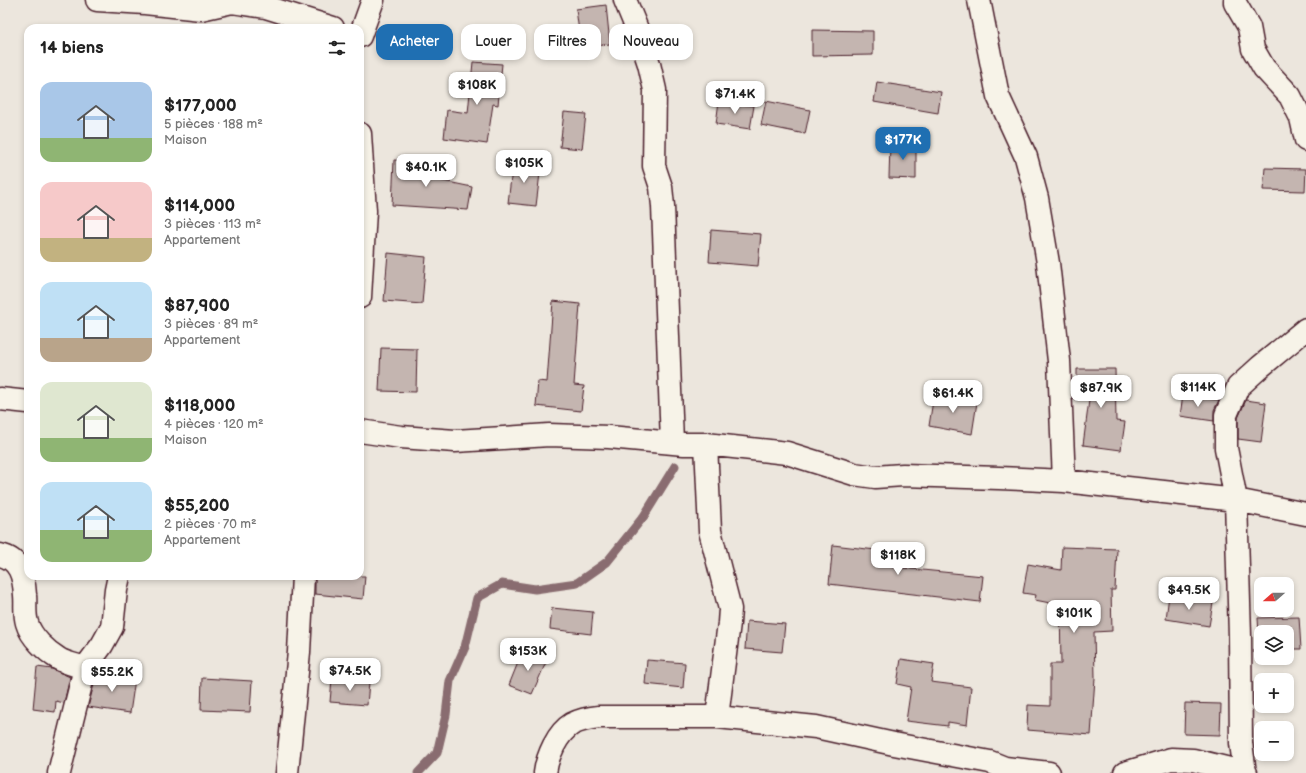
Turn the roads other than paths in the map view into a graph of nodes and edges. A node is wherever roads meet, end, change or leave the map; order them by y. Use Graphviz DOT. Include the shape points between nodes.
graph roads {
  1 [pos="97,0"];
  2 [pos="374,0"];
  3 [pos="625,0"];
  4 [pos="979,0"];
  5 [pos="1235,0"];
  6 [pos="321,24"];
  7 [pos="364,26"];
  8 [pos="1306,140"];
  9 [pos="364,196"];
  10 [pos="364,228"];
  11 [pos="1306,330"];
  12 [pos="0,400"];
  13 [pos="24,402"];
  14 [pos="364,432"];
  15 [pos="672,442"];
  16 [pos="706,444"];
  17 [pos="1064,481"];
  18 [pos="1236,500"];
  19 [pos="1306,514"];
  20 [pos="0,555"];
  21 [pos="118,580"];
  22 [pos="303,580"];
  23 [pos="85,668"];
  24 [pos="717,717"];
  25 [pos="1005,771"];
  26 [pos="59,773"];
  27 [pos="287,773"];
  28 [pos="545,773"];
  29 [pos="1049,773"];
  30 [pos="1125,773"];
  31 [pos="1245,773"];
  1 -- 6 [label="street" via="201,8 232,2 266,7"];
  2 -- 7 [label="street"];
  3 -- 15 [label="street" via="649,64 655,90 654,166 661,187 663,206"];
  4 -- 17 [label="street" via="998,96 1026,157 1038,205 1048,263 1059,361"];
  5 -- 8 [label="street" via="1249,27 1253,49 1264,68 1290,96 1301,118"];
  9 -- 10 [label="street"];
  11 -- 18 [label="street" via="1238,387 1226,415 1226,448"];
  12 -- 13 [label="street"];
  14 -- 15 [label="street" via="455,441 549,435"];
  15 -- 16 [label="street"];
  16 -- 17 [label="street" via="787,454 854,474 875,477 903,475"];
  16 -- 24 [label="street" via="710,531 730,610"];
  17 -- 18 [label="street"];
  18 -- 19 [label="street"];
  18 -- 31 [label="street" via="1241,743"];
  20 -- 23 [label="street" via="17,563 21,573 26,596 25,613 30,631 55,657"];
  21 -- 23 [label="street" via="112,627"];
  22 -- 27 [label="street" via="298,666"];
  23 -- 26 [label="street"];
  24 -- 25 [label="street" via="816,727 990,762"];
  24 -- 28 [label="street" via="588,718 571,725 558,739 549,754"];
  25 -- 29 [label="street"];
  30 -- 31 [label="street" via="1171,759 1193,760"];
}
